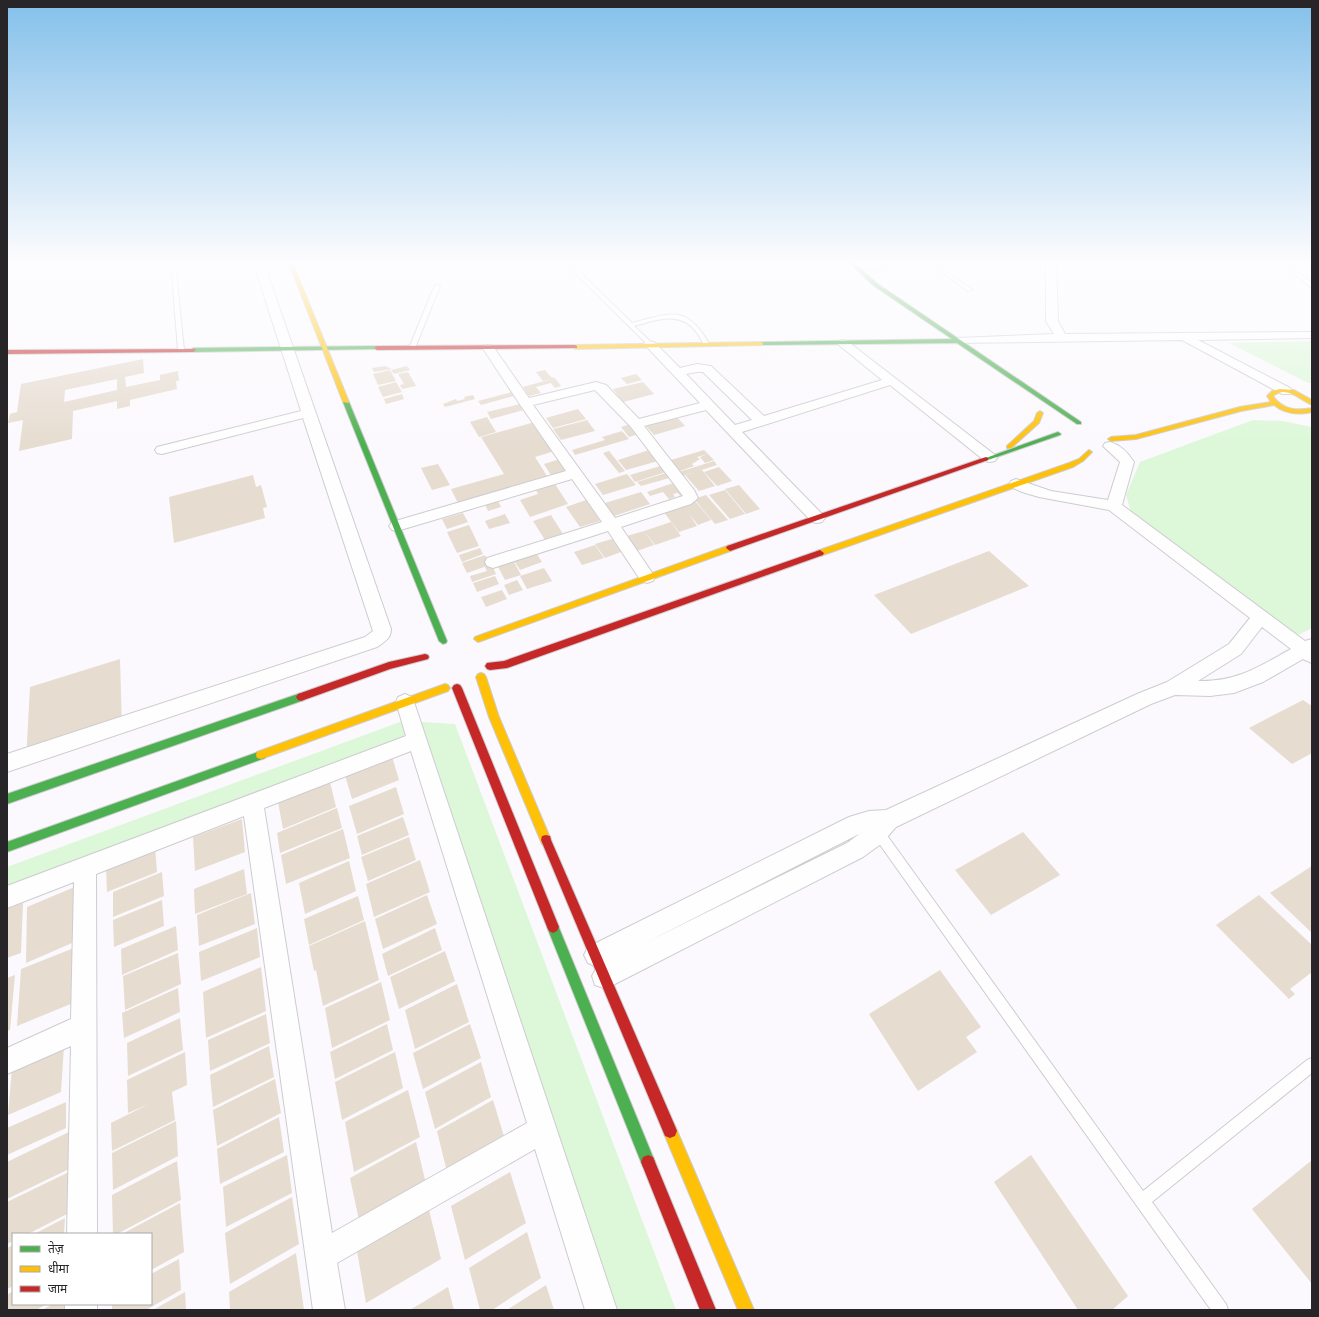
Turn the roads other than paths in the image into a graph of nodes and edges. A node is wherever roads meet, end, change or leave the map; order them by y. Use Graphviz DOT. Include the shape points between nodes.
graph roads {
  1 [pos="179,322"];
  2 [pos="278,322"];
  3 [pos="314,322"];
  4 [pos="422,322"];
  5 [pos="627,322"];
  6 [pos="641,322"];
  7 [pos="691,322"];
  8 [pos="932,322"];
  9 [pos="1053,322"];
  10 [pos="630,325"];
  11 [pos="925,332"];
  12 [pos="1312,335"];
  13 [pos="1183,337"];
  14 [pos="1062,338"];
  15 [pos="958,341"];
  16 [pos="938,342"];
  17 [pos="843,343"];
  18 [pos="650,344"];
  19 [pos="707,344"];
  20 [pos="488,347"];
  21 [pos="324,348"];
  22 [pos="412,348"];
  23 [pos="286,349"];
  24 [pos="181,350"];
  25 [pos="950,350"];
  26 [pos="7,352"];
  27 [pos="677,373"];
  28 [pos="891,381"];
  29 [pos="1286,391"];
  30 [pos="1310,399"];
  31 [pos="525,403"];
  32 [pos="1275,403"];
  33 [pos="708,405"];
  34 [pos="1312,410"];
  35 [pos="308,413"];
  36 [pos="1040,413"];
  37 [pos="761,421"];
  38 [pos="636,424"];
  39 [pos="1061,428"];
  40 [pos="733,430"];
  41 [pos="1103,430"];
  42 [pos="1066,443"];
  43 [pos="1102,448"];
  44 [pos="1077,449"];
  45 [pos="162,450"];
  46 [pos="994,457"];
  47 [pos="576,473"];
  48 [pos="1016,484"];
  49 [pos="1114,506"];
  50 [pos="817,518"];
  51 [pos="612,524"];
  52 [pos="396,526"];
  53 [pos="493,562"];
  54 [pos="647,577"];
  55 [pos="630,583"];
  56 [pos="637,595"];
  57 [pos="1260,617"];
  58 [pos="468,636"];
  59 [pos="478,639"];
  60 [pos="1309,650"];
  61 [pos="426,657"];
  62 [pos="490,666"];
  63 [pos="423,667"];
  64 [pos="481,677"];
  65 [pos="430,681"];
  66 [pos="1174,687"];
  67 [pos="445,688"];
  68 [pos="457,688"];
  69 [pos="405,702"];
  70 [pos="417,740"];
  71 [pos="7,763"];
  72 [pos="7,799"];
  73 [pos="253,803"];
  74 [pos="878,825"];
  75 [pos="7,847"];
  76 [pos="85,867"];
  77 [pos="7,897"];
  78 [pos="596,955"];
  79 [pos="604,976"];
  80 [pos="83,1027"];
  81 [pos="7,1061"];
  82 [pos="1312,1065"];
  83 [pos="543,1129"];
  84 [pos="1142,1200"];
  85 [pos="82,1233"];
  86 [pos="321,1256"];
  87 [pos="329,1310"];
  88 [pos="601,1310"];
  89 [pos="708,1310"];
  90 [pos="746,1310"];
  91 [pos="1220,1310"];
  1 -- 24 [label="lane"];
  2 -- 23 [label="street"];
  3 -- 21 [label="main road"];
  4 -- 22 [label="lane"];
  5 -- 10 [label="lane"];
  6 -- 10 [label="lane"];
  7 -- 19 [label="lane" via="698,328"];
  8 -- 15 [label="main road"];
  9 -- 14 [label="street"];
  10 -- 18 [label="lane"];
  11 -- 16 [label="main road"];
  12 -- 13 [label="street"];
  13 -- 14 [label="street"];
  13 -- 29 [label="street"];
  14 -- 15 [label="street"];
  15 -- 16 [label="main road"];
  15 -- 39 [label="main road" via="1084,423"];
  16 -- 17 [label="main road"];
  16 -- 25 [label="main road"];
  17 -- 19 [label="main road"];
  17 -- 28 [label="street"];
  18 -- 19 [label="main road"];
  18 -- 20 [label="main road"];
  18 -- 27 [label="street"];
  20 -- 22 [label="main road"];
  20 -- 31 [label="street"];
  21 -- 22 [label="main road"];
  21 -- 23 [label="main road"];
  21 -- 52 [label="main road"];
  23 -- 24 [label="main road"];
  23 -- 35 [label="street"];
  24 -- 26 [label="main road"];
  27 -- 33 [label="street"];
  27 -- 37 [label="street" via="697,368 707,369"];
  28 -- 37 [label="street"];
  28 -- 46 [label="street"];
  29 -- 30 [label="main road"];
  29 -- 32 [label="main road" via="1271,394"];
  31 -- 38 [label="street" via="596,386 608,392"];
  31 -- 47 [label="street"];
  32 -- 34 [label="main road" via="1295,412"];
  32 -- 43 [label="main road" via="1240,409"];
  33 -- 38 [label="street"];
  33 -- 40 [label="street"];
  35 -- 45 [label="street"];
  35 -- 71 [label="street" via="382,634 371,642"];
  36 -- 46 [label="main road" via="1037,422"];
  37 -- 40 [label="street"];
  38 -- 51 [label="street" via="691,498 686,502"];
  39 -- 42 [label="main road"];
  39 -- 46 [label="main road"];
  40 -- 50 [label="street"];
  41 -- 43 [label="main road"];
  43 -- 44 [label="main road"];
  43 -- 48 [label="main road" via="1071,465"];
  43 -- 49 [label="street" via="1121,454 1127,462"];
  46 -- 50 [label="main road"];
  47 -- 51 [label="street"];
  47 -- 52 [label="street"];
  48 -- 49 [label="street" via="1032,492"];
  48 -- 62 [label="main road" via="647,609 504,666"];
  49 -- 57 [label="street"];
  50 -- 54 [label="main road"];
  51 -- 53 [label="street"];
  51 -- 54 [label="street"];
  52 -- 61 [label="main road" via="441,643"];
  54 -- 55 [label="main road"];
  55 -- 56 [label="main road"];
  55 -- 59 [label="main road"];
  57 -- 60 [label="street"];
  57 -- 66 [label="street" via="1235,649"];
  58 -- 59 [label="main road"];
  59 -- 62 [label="main road" via="489,651"];
  60 -- 66 [label="street" via="1245,681 1224,687"];
  61 -- 63 [label="main road"];
  61 -- 72 [label="main road" via="389,666"];
  62 -- 64 [label="main road"];
  64 -- 68 [label="main road"];
  64 -- 78 [label="main road" via="494,717"];
  65 -- 67 [label="main road"];
  66 -- 74 [label="street" via="1137,702"];
  67 -- 68 [label="main road"];
  67 -- 69 [label="main road"];
  68 -- 89 [label="main road"];
  69 -- 70 [label="street"];
  69 -- 75 [label="main road"];
  70 -- 73 [label="street"];
  70 -- 83 [label="street"];
  73 -- 76 [label="street"];
  73 -- 86 [label="street"];
  74 -- 78 [label="street" via="857,824"];
  74 -- 79 [label="street" via="870,841 855,850"];
  74 -- 84 [label="lane"];
  76 -- 77 [label="street"];
  76 -- 80 [label="street"];
  78 -- 79 [label="main road"];
  79 -- 90 [label="main road"];
  80 -- 81 [label="street"];
  80 -- 85 [label="street"];
  82 -- 84 [label="lane"];
  83 -- 86 [label="street"];
  83 -- 88 [label="street"];
  84 -- 91 [label="lane"];
  86 -- 87 [label="street"];
}
